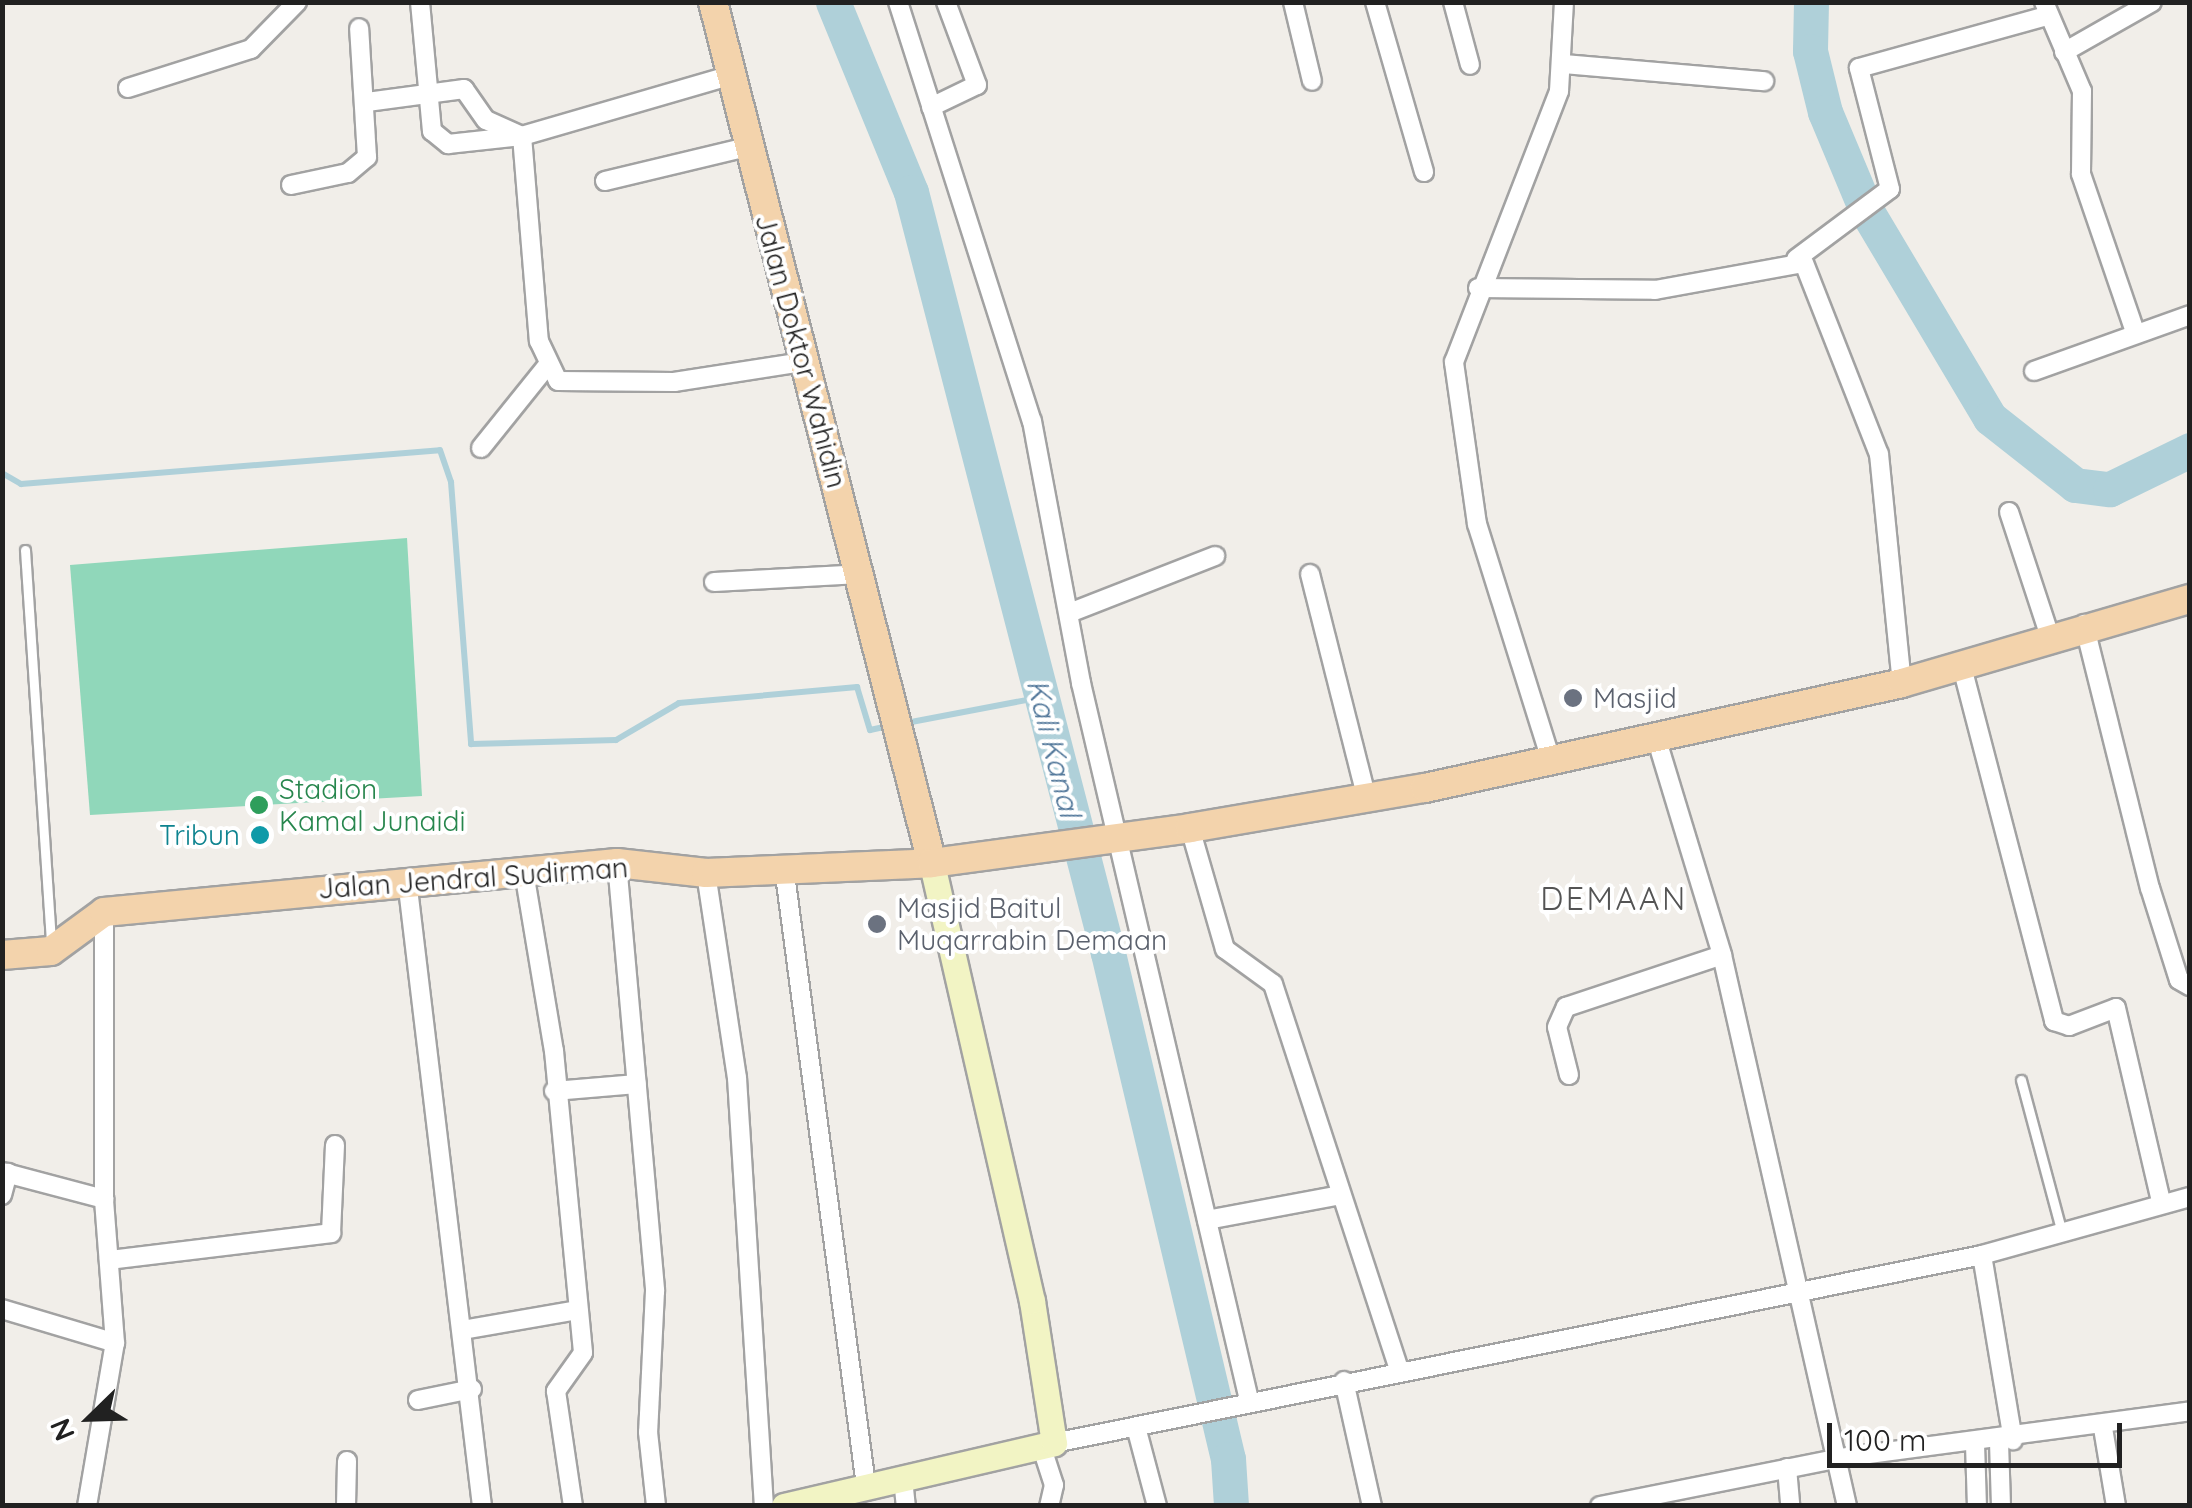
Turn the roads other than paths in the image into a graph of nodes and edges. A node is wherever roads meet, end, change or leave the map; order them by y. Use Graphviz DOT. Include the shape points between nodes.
graph roads {
  1 [pos="297,2"];
  2 [pos="420,2"];
  3 [pos="713,2"];
  4 [pos="898,2"];
  5 [pos="946,2"];
  6 [pos="1293,2"];
  7 [pos="1375,2"];
  8 [pos="1453,2"];
  9 [pos="1564,2"];
  10 [pos="2152,2"];
  11 [pos="2045,9"];
  12 [pos="359,28"];
  13 [pos="2064,52"];
  14 [pos="1564,64"];
  15 [pos="1470,65"];
  16 [pos="729,76"];
  17 [pos="1312,81"];
  18 [pos="1764,81"];
  19 [pos="128,88"];
  20 [pos="427,92"];
  21 [pos="368,102"];
  22 [pos="931,107"];
  23 [pos="522,136"];
  24 [pos="747,147"];
  25 [pos="1424,172"];
  26 [pos="605,181"];
  27 [pos="290,185"];
  28 [pos="1796,259"];
  29 [pos="1478,288"];
  30 [pos="2190,315"];
  31 [pos="2136,332"];
  32 [pos="803,362"];
  33 [pos="547,366"];
  34 [pos="2034,372"];
  35 [pos="481,448"];
  36 [pos="2010,512"];
  37 [pos="25,550"];
  38 [pos="1215,556"];
  39 [pos="860,574"];
  40 [pos="1310,574"];
  41 [pos="714,582"];
  42 [pos="2190,599"];
  43 [pos="1069,613"];
  44 [pos="2084,624"];
  45 [pos="2049,634"];
  46 [pos="1962,668"];
  47 [pos="1902,683"];
  48 [pos="1655,734"];
  49 [pos="1551,760"];
  50 [pos="1367,799"];
  51 [pos="1190,828"];
  52 [pos="1113,839"];
  53 [pos="616,862"];
  54 [pos="932,863"];
  55 [pos="784,867"];
  56 [pos="524,872"];
  57 [pos="706,873"];
  58 [pos="407,880"];
  59 [pos="104,912"];
  60 [pos="52,951"];
  61 [pos="2,955"];
  62 [pos="1722,955"];
  63 [pos="2190,986"];
  64 [pos="1569,1075"];
  65 [pos="2021,1080"];
  66 [pos="636,1084"];
  67 [pos="554,1091"];
  68 [pos="335,1145"];
  69 [pos="5,1172"];
  70 [pos="2,1195"];
  71 [pos="1341,1195"];
  72 [pos="2190,1197"];
  73 [pos="104,1199"];
  74 [pos="2161,1202"];
  75 [pos="1206,1220"];
  76 [pos="2062,1229"];
  77 [pos="1982,1255"];
  78 [pos="109,1260"];
  79 [pos="1805,1292"];
  80 [pos="2,1308"];
  81 [pos="578,1310"];
  82 [pos="462,1330"];
  83 [pos="114,1343"];
  84 [pos="1399,1369"];
  85 [pos="1344,1382"];
  86 [pos="472,1389"];
  87 [pos="418,1400"];
  88 [pos="1240,1401"];
  89 [pos="2190,1412"];
  90 [pos="1144,1425"];
  91 [pos="2103,1428"];
  92 [pos="2006,1441"];
  93 [pos="1048,1444"];
  94 [pos="1975,1444"];
  95 [pos="1840,1458"];
  96 [pos="347,1461"];
  97 [pos="1787,1468"];
  98 [pos="902,1479"];
  99 [pos="866,1486"];
  100 [pos="1687,1497"];
  101 [pos="87,1506"];
  102 [pos="346,1506"];
  103 [pos="482,1506"];
  104 [pos="573,1506"];
  105 [pos="656,1506"];
  106 [pos="764,1506"];
  107 [pos="784,1506"];
  108 [pos="906,1506"];
  109 [pos="1049,1506"];
  110 [pos="1157,1506"];
  111 [pos="1372,1506"];
  112 [pos="1600,1506"];
  113 [pos="1790,1506"];
  114 [pos="1847,1506"];
  115 [pos="1977,1506"];
  116 [pos="2002,1506"];
  117 [pos="2116,1506"];
  1 -- 19 [label="street" via="250,49"];
  2 -- 20 [label="street"];
  3 -- 16 [label="main road, Jalan Doktor Wahidin"];
  4 -- 22 [label="street"];
  5 -- 22 [label="street" via="977,85"];
  6 -- 17 [label="street"];
  7 -- 25 [label="street"];
  8 -- 15 [label="street"];
  9 -- 14 [label="street"];
  10 -- 13 [label="street"];
  11 -- 13 [label="street"];
  11 -- 28 [label="street" via="1859,68 1890,184"];
  12 -- 21 [label="street"];
  13 -- 31 [label="street" via="2086,114 2081,174"];
  14 -- 18 [label="street"];
  14 -- 29 [label="street"];
  16 -- 23 [label="street"];
  16 -- 24 [label="main road, Jalan Doktor Wahidin"];
  20 -- 21 [label="street"];
  20 -- 23 [label="street" via="464,90 483,118"];
  20 -- 23 [label="street" via="440,142"];
  21 -- 27 [label="street" via="361,164"];
  22 -- 43 [label="street" via="1032,421"];
  23 -- 33 [label="street"];
  24 -- 26 [label="street"];
  24 -- 32 [label="main road, Jalan Doktor Wahidin"];
  28 -- 29 [label="street" via="1656,290"];
  28 -- 47 [label="street" via="1812,276 1878,454"];
  29 -- 49 [label="street" via="1454,362 1459,427 1477,524"];
  30 -- 31 [label="street"];
  31 -- 34 [label="street"];
  32 -- 33 [label="street" via="594,388 569,388"];
  32 -- 39 [label="main road, Jalan Doktor Wahidin"];
  33 -- 35 [label="street"];
  36 -- 45 [label="street"];
  37 -- 60 [label="lane"];
  38 -- 43 [label="street"];
  39 -- 41 [label="street"];
  39 -- 54 [label="main road, Jalan Doktor Wahidin"];
  40 -- 50 [label="street"];
  42 -- 44 [label="main road, Jalan Jendral Sudirman"];
  43 -- 52 [label="street"];
  44 -- 45 [label="main road, Jalan Jendral Sudirman"];
  44 -- 63 [label="street" via="2150,888 2179,980"];
  45 -- 46 [label="main road, Jalan Jendral Sudirman"];
  46 -- 47 [label="main road, Jalan Jendral Sudirman"];
  46 -- 74 [label="street" via="2054,1021 2069,1026 2116,1008"];
  47 -- 48 [label="main road, Jalan Jendral Sudirman"];
  48 -- 49 [label="main road, Jalan Jendral Sudirman"];
  48 -- 62 [label="street"];
  49 -- 50 [label="main road, Jalan Jendral Sudirman"];
  50 -- 51 [label="main road, Jalan Jendral Sudirman"];
  51 -- 52 [label="main road, Jalan Jendral Sudirman"];
  51 -- 71 [label="street" via="1224,948 1273,984"];
  52 -- 54 [label="main road, Jalan Jendral Sudirman"];
  52 -- 75 [label="street"];
  53 -- 56 [label="main road, Jalan Jendral Sudirman"];
  53 -- 57 [label="main road, Jalan Jendral Sudirman"];
  53 -- 66 [label="street"];
  54 -- 55 [label="main road, Jalan Jendral Sudirman"];
  54 -- 93 [label="main road" via="1028,1284"];
  55 -- 57 [label="main road, Jalan Jendral Sudirman"];
  55 -- 99 [label="street"];
  56 -- 58 [label="main road, Jalan Jendral Sudirman"];
  56 -- 67 [label="street"];
  57 -- 106 [label="street" via="737,1078"];
  58 -- 59 [label="main road, Jalan Jendral Sudirman"];
  58 -- 82 [label="street"];
  59 -- 60 [label="main road"];
  59 -- 73 [label="street"];
  60 -- 61 [label="main road"];
  62 -- 64 [label="street" via="1566,1007 1557,1027"];
  62 -- 79 [label="street"];
  65 -- 76 [label="lane"];
  66 -- 67 [label="street"];
  66 -- 105 [label="street" via="655,1291 648,1432"];
  67 -- 81 [label="street"];
  68 -- 78 [label="street" via="330,1233"];
  69 -- 70 [label="street"];
  69 -- 73 [label="street"];
  71 -- 75 [label="street"];
  71 -- 84 [label="street"];
  72 -- 74 [label="street"];
  73 -- 78 [label="street"];
  74 -- 76 [label="street"];
  75 -- 88 [label="street"];
  76 -- 77 [label="street"];
  77 -- 79 [label="street"];
  77 -- 92 [label="street"];
  78 -- 83 [label="street"];
  79 -- 84 [label="street"];
  79 -- 95 [label="street"];
  80 -- 83 [label="street"];
  81 -- 82 [label="street"];
  81 -- 104 [label="street" via="583,1352 556,1391"];
  82 -- 86 [label="street"];
  83 -- 101 [label="street"];
  84 -- 85 [label="street"];
  85 -- 88 [label="street"];
  85 -- 111 [label="street"];
  86 -- 87 [label="street"];
  86 -- 103 [label="street"];
  88 -- 90 [label="street"];
  89 -- 91 [label="street"];
  90 -- 93 [label="street"];
  90 -- 110 [label="street"];
  91 -- 92 [label="street"];
  91 -- 117 [label="street"];
  92 -- 94 [label="street"];
  92 -- 116 [label="street"];
  93 -- 98 [label="main road"];
  93 -- 109 [label="street" via="1054,1485"];
  94 -- 95 [label="street"];
  94 -- 115 [label="street"];
  95 -- 97 [label="street"];
  95 -- 114 [label="street"];
  96 -- 102 [label="street"];
  97 -- 100 [label="street"];
  97 -- 113 [label="street"];
  98 -- 99 [label="main road"];
  98 -- 108 [label="street"];
  99 -- 107 [label="main road"];
  100 -- 112 [label="street"];
}
